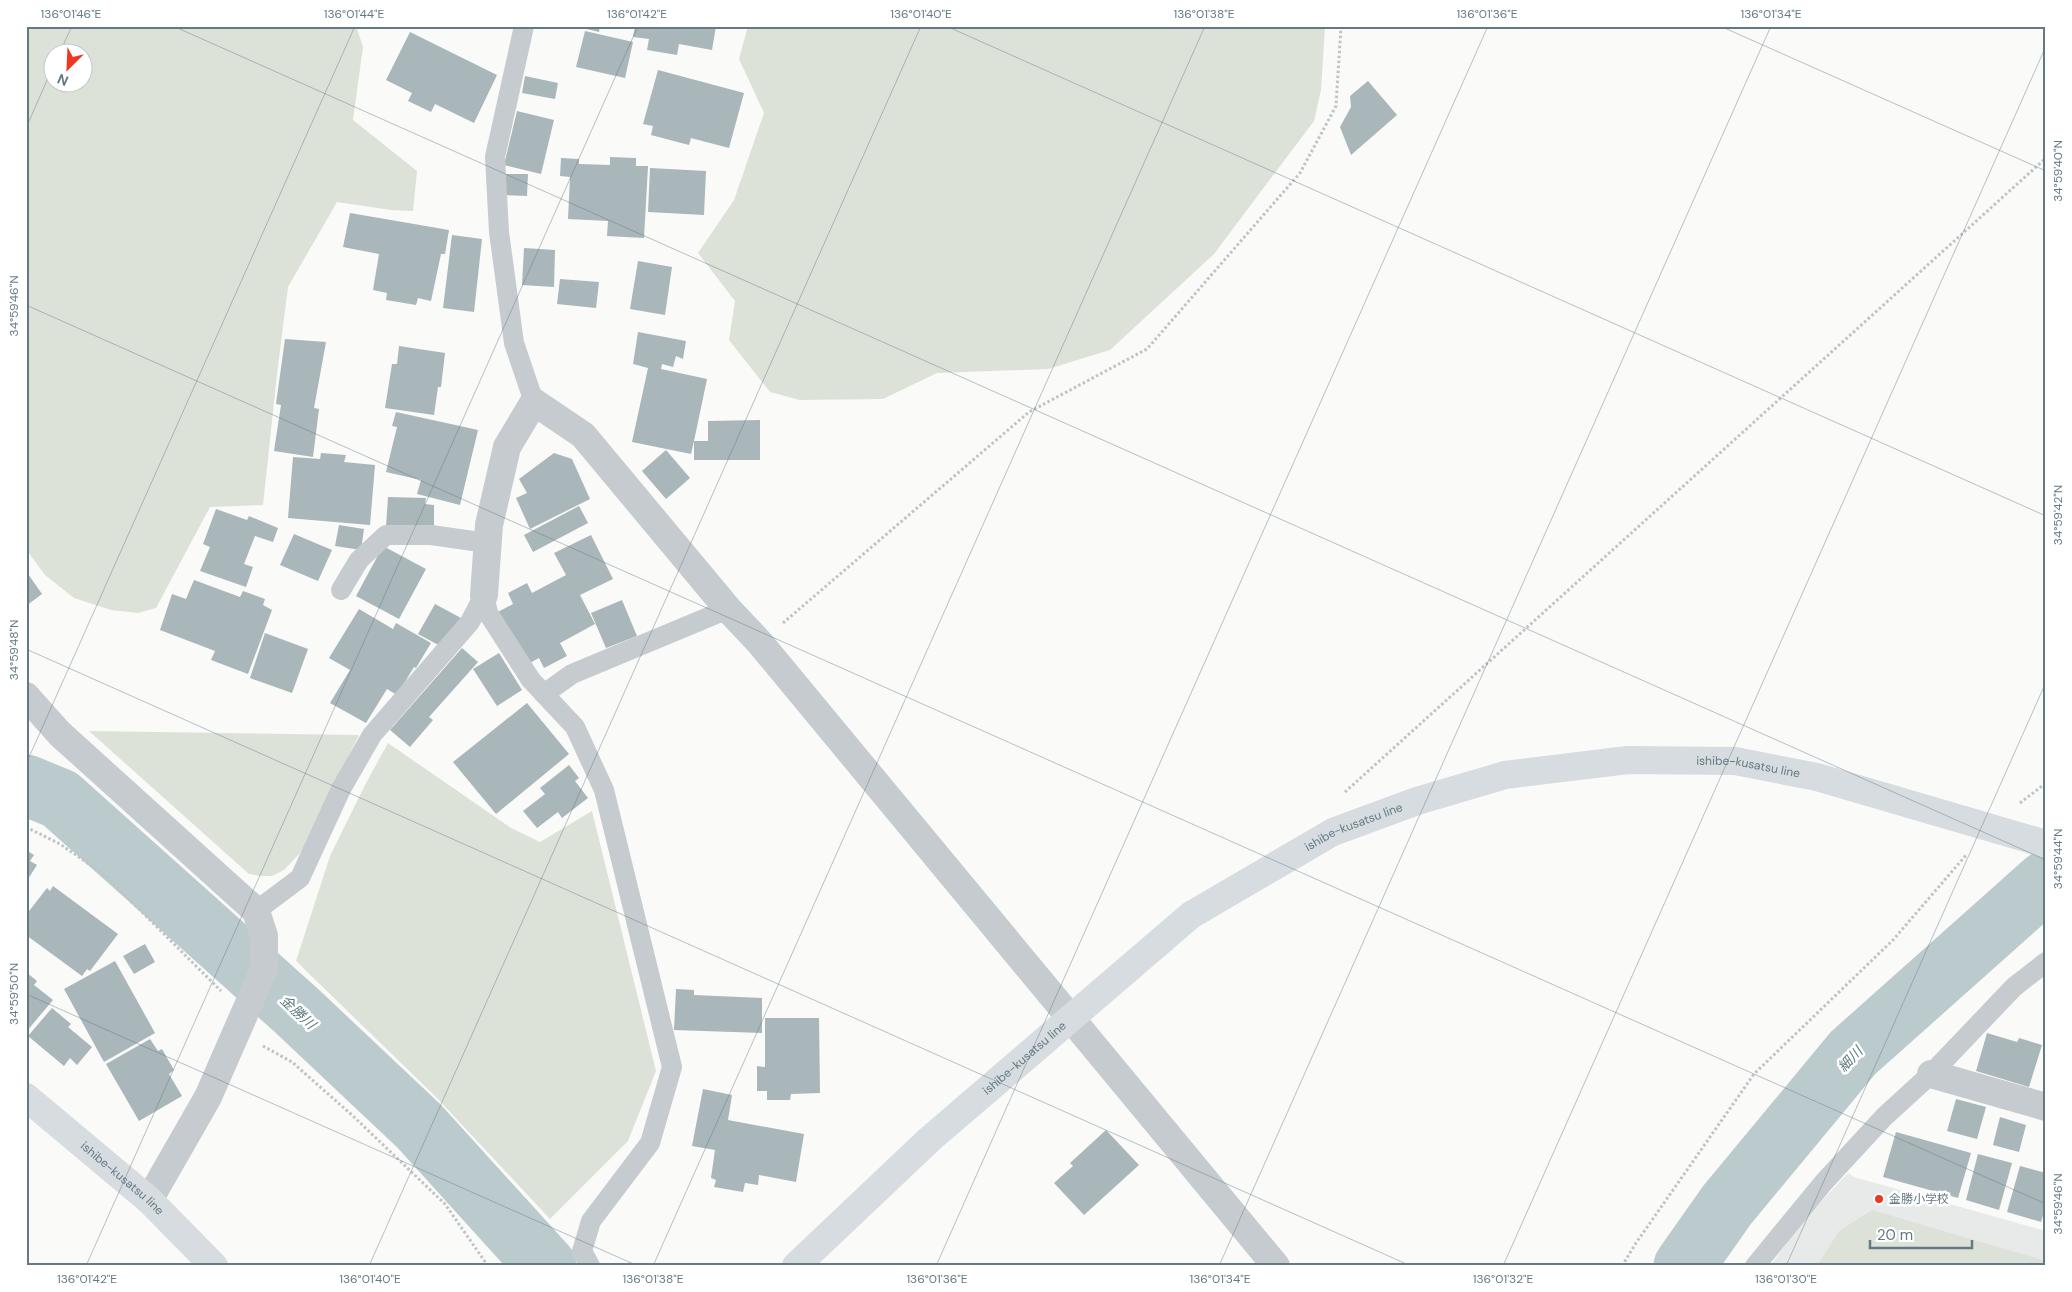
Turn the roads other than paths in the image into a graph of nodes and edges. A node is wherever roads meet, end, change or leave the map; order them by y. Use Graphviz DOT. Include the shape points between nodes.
graph roads {
  1 [pos="524,26"];
  2 [pos="534,402"];
  3 [pos="487,542"];
  4 [pos="341,590"];
  5 [pos="484,595"];
  6 [pos="728,609"];
  7 [pos="544,694"];
  8 [pos="26,696"];
  9 [pos="2046,844"];
  10 [pos="260,923"];
  11 [pos="2046,962"];
  12 [pos="1070,1020"];
  13 [pos="1931,1074"];
  14 [pos="26,1097"];
  15 [pos="2046,1107"];
  16 [pos="149,1200"];
  17 [pos="214,1266"];
  18 [pos="590,1266"];
  19 [pos="796,1266"];
  20 [pos="1276,1266"];
  21 [pos="1755,1266"];
  1 -- 2 [label="lane" via="495,158 499,232 514,343"];
  2 -- 3 [label="street" via="507,447"];
  2 -- 6 [label="street" via="583,435"];
  3 -- 4 [label="lane" via="386,534 359,560"];
  3 -- 5 [label="street"];
  5 -- 7 [label="lane" via="488,613 531,680"];
  5 -- 10 [label="lane" via="470,622 372,735 341,790 300,878"];
  6 -- 7 [label="lane" via="572,674"];
  6 -- 12 [label="street" via="760,643"];
  7 -- 18 [label="lane" via="575,727 604,790 672,1067 650,1143 591,1221 582,1251"];
  8 -- 10 [label="street" via="60,734"];
  9 -- 12 [label="main road, ishibe-kusatsu line" via="1817,777 1735,761 1628,760 1505,775 1417,801 1333,832 1192,915"];
  10 -- 16 [label="street" via="264,968 208,1097"];
  11 -- 13 [label="lane" via="2014,987"];
  12 -- 19 [label="main road, ishibe-kusatsu line" via="930,1139"];
  12 -- 20 [label="street"];
  13 -- 15 [label="street"];
  13 -- 21 [label="lane" via="1884,1117 1824,1182"];
  14 -- 16 [label="main road, ishibe-kusatsu line"];
  16 -- 17 [label="main road, ishibe-kusatsu line"];
}
